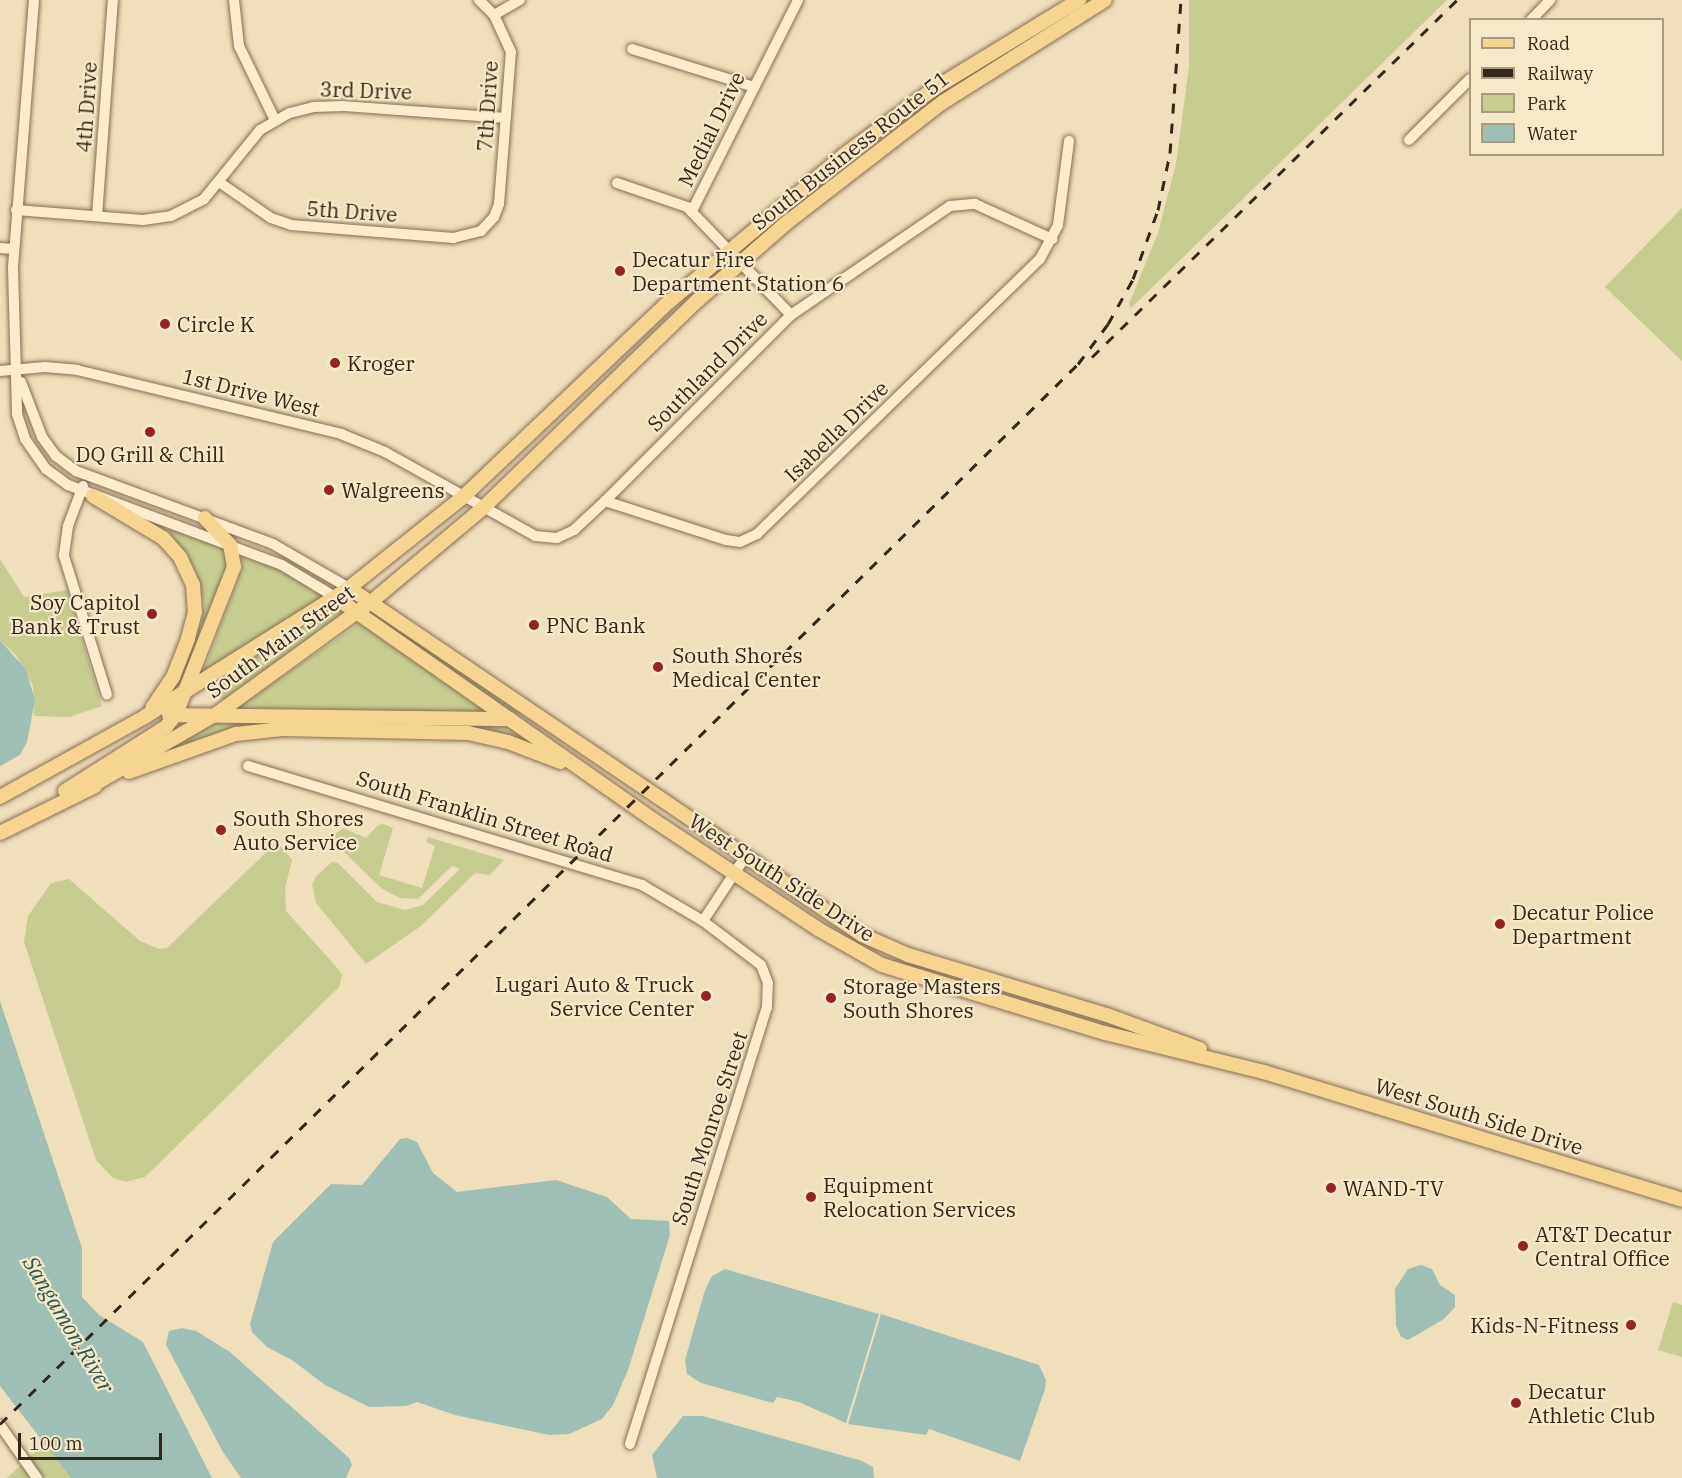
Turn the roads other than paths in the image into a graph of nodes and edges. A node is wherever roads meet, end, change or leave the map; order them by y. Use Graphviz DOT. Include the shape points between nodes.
graph roads {
  1 [pos="34,0"];
  2 [pos="114,0"];
  3 [pos="234,0"];
  4 [pos="479,0"];
  5 [pos="520,0"];
  6 [pos="798,0"];
  7 [pos="1079,0"];
  8 [pos="1105,0"];
  9 [pos="1550,0"];
  10 [pos="494,15"];
  11 [pos="1533,18"];
  12 [pos="632,49"];
  13 [pos="1469,80"];
  14 [pos="754,87"];
  15 [pos="505,118"];
  16 [pos="274,120"];
  17 [pos="1409,140"];
  18 [pos="1069,141"];
  19 [pos="219,182"];
  20 [pos="617,183"];
  21 [pos="16,210"];
  22 [pos="692,211"];
  23 [pos="97,216"];
  24 [pos="491,222"];
  25 [pos="1052,239"];
  26 [pos="0,248"];
  27 [pos="14,249"];
  28 [pos="729,249"];
  29 [pos="740,262"];
  30 [pos="791,315"];
  31 [pos="17,370"];
  32 [pos="0,371"];
  33 [pos="87,477"];
  34 [pos="87,494"];
  35 [pos="463,497"];
  36 [pos="605,501"];
  37 [pos="483,508"];
  38 [pos="205,518"];
  39 [pos="230,545"];
  40 [pos="349,588"];
  41 [pos="335,597"];
  42 [pos="371,602"];
  43 [pos="357,612"];
  44 [pos="185,690"];
  45 [pos="107,695"];
  46 [pos="218,713"];
  47 [pos="176,714"];
  48 [pos="146,716"];
  49 [pos="509,719"];
  50 [pos="562,731"];
  51 [pos="248,766"];
  52 [pos="88,788"];
  53 [pos="619,795"];
  54 [pos="0,797"];
  55 [pos="0,833"];
  56 [pos="745,857"];
  57 [pos="734,873"];
  58 [pos="703,921"];
  59 [pos="1264,1072"];
  60 [pos="1682,1200"];
  61 [pos="0,1425"];
  62 [pos="630,1444"];
  63 [pos="37,1478"];
  1 -- 21 [label="street"];
  2 -- 23 [label="street, 4th Drive"];
  3 -- 16 [label="street" via="239,46"];
  4 -- 10 [label="street, 7th Drive"];
  5 -- 10 [label="street"];
  6 -- 14 [label="street, Medial Drive"];
  7 -- 28 [label="main road, South Business Route 51" via="900,112"];
  8 -- 29 [label="main road, South Business Route 51" via="943,102"];
  9 -- 11 [label="street"];
  10 -- 15 [label="street, 7th Drive" via="510,52"];
  12 -- 14 [label="street"];
  13 -- 17 [label="street"];
  14 -- 22 [label="street, Medial Drive"];
  15 -- 16 [label="street, 3rd Drive" via="328,106"];
  15 -- 24 [label="street, 7th Drive" via="500,196"];
  16 -- 19 [label="street, 3rd Drive" via="252,137"];
  18 -- 25 [label="street, Isabella Drive" via="1058,225"];
  19 -- 23 [label="street, 3rd Drive" via="196,204 161,218"];
  19 -- 24 [label="street, 5th Drive" via="264,214 291,225 453,238 475,234"];
  20 -- 22 [label="street" via="678,201"];
  21 -- 23 [label="street, 3rd Drive"];
  21 -- 27 [label="street"];
  22 -- 28 [label="street, Medial Drive"];
  25 -- 30 [label="street, Southland Drive" via="986,208 958,204"];
  25 -- 36 [label="street, Isabella Drive" via="1034,266 751,538 726,540"];
  26 -- 27 [label="street"];
  27 -- 31 [label="street"];
  28 -- 29 [label="street, Medial Drive"];
  28 -- 35 [label="main road, South Business Route 51"];
  29 -- 30 [label="street, Medial Drive"];
  29 -- 37 [label="main road, South Business Route 51"];
  30 -- 36 [label="street, Southland Drive"];
  31 -- 32 [label="street, 1st Drive West"];
  31 -- 33 [label="street" via="42,437 65,464"];
  31 -- 34 [label="street" via="17,414 30,449 46,469"];
  31 -- 35 [label="street, 1st Drive West" via="77,370 341,434 385,452"];
  33 -- 34 [label="street"];
  33 -- 38 [label="street"];
  34 -- 39 [label="street"];
  34 -- 45 [label="street" via="65,538 64,556"];
  34 -- 48 [label="main road" via="163,538 180,557 193,585 195,612 188,639 173,677"];
  35 -- 37 [label="street, Southland Drive"];
  35 -- 40 [label="main road, South Main Street"];
  36 -- 37 [label="street, Southland Drive" via="574,530 550,539 535,536"];
  37 -- 42 [label="main road, South Main Street"];
  38 -- 39 [label="main road"];
  38 -- 40 [label="street" via="273,544"];
  39 -- 41 [label="street" via="282,565"];
  39 -- 44 [label="main road" via="232,576"];
  40 -- 41 [label="main road, South Main Street"];
  40 -- 42 [label="main road"];
  41 -- 43 [label="main road, West South Side Drive"];
  41 -- 44 [label="main road, South Main Street"];
  42 -- 43 [label="main road, South Main Street"];
  42 -- 50 [label="main road, West South Side Drive"];
  43 -- 46 [label="main road, South Main Street"];
  43 -- 49 [label="main road, West South Side Drive"];
  44 -- 47 [label="main road"];
  44 -- 48 [label="main road, South Main Street"];
  46 -- 47 [label="main road"];
  46 -- 49 [label="main road"];
  46 -- 52 [label="main road, South Main Street"];
  47 -- 48 [label="main road"];
  47 -- 55 [label="main road" via="166,727"];
  48 -- 54 [label="main road, South Main Street"];
  49 -- 50 [label="main road"];
  49 -- 53 [label="main road, West South Side Drive"];
  50 -- 56 [label="main road, West South Side Drive"];
  51 -- 58 [label="street, South Franklin Street Road" via="642,885"];
  52 -- 53 [label="main road" via="236,734 282,729 479,735 548,756"];
  52 -- 55 [label="main road"];
  53 -- 57 [label="main road, West South Side Drive"];
  56 -- 57 [label="street"];
  56 -- 59 [label="main road, West South Side Drive" via="849,928 886,947 1107,1015"];
  57 -- 58 [label="street"];
  57 -- 59 [label="main road, West South Side Drive" via="818,929 882,965 1105,1033"];
  58 -- 62 [label="street, South Monroe Street" via="753,956 766,974 769,995"];
  59 -- 60 [label="main road, West South Side Drive"];
  61 -- 63 [label="street"];
}
